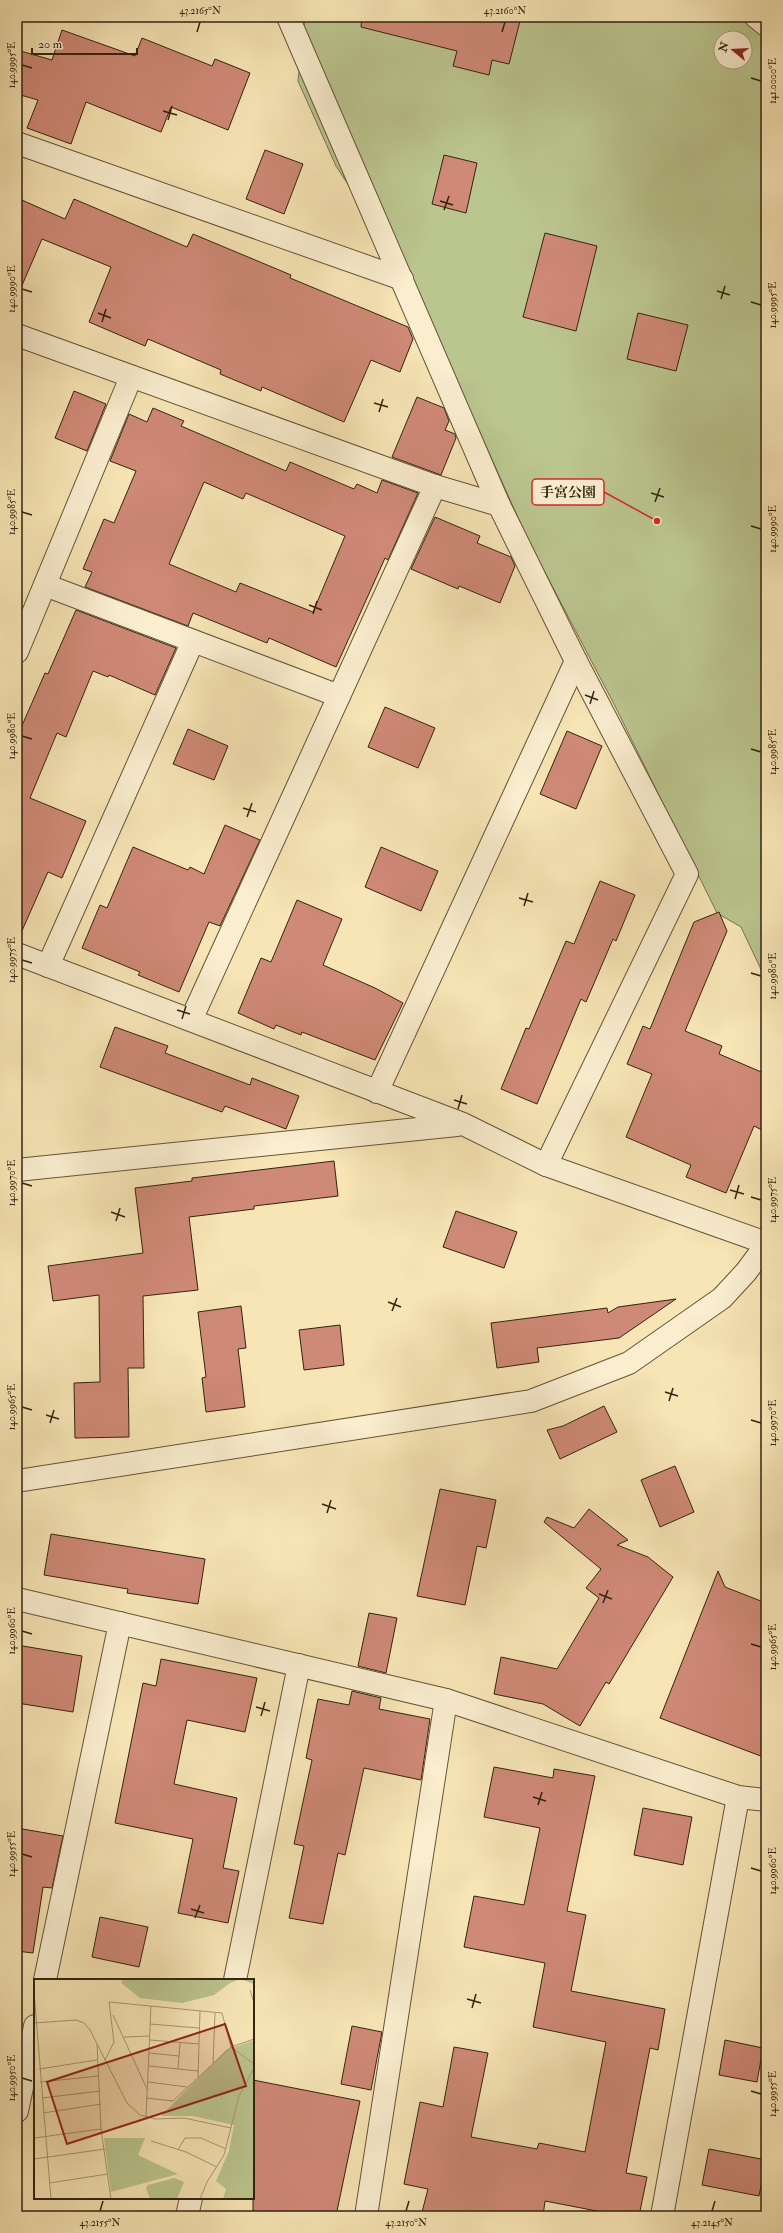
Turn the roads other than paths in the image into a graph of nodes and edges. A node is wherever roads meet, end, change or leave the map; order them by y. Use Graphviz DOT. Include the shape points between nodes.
graph roads {
  1 [pos="286,17"];
  2 [pos="756,17"];
  3 [pos="766,26"];
  4 [pos="17,143"];
  5 [pos="402,279"];
  6 [pos="17,335"];
  7 [pos="131,377"];
  8 [pos="435,486"];
  9 [pos="499,504"];
  10 [pos="45,585"];
  11 [pos="193,641"];
  12 [pos="17,652"];
  13 [pos="576,661"];
  14 [pos="339,696"];
  15 [pos="17,954"];
  16 [pos="48,966"];
  17 [pos="191,1020"];
  18 [pos="378,1092"];
  19 [pos="463,1124"];
  20 [pos="546,1165"];
  21 [pos="17,1170"];
  22 [pos="766,1244"];
  23 [pos="17,1481"];
  24 [pos="17,1599"];
  25 [pos="120,1623"];
  26 [pos="299,1666"];
  27 [pos="446,1700"];
  28 [pos="738,1797"];
  29 [pos="766,1800"];
  30 [pos="45,1979"];
  31 [pos="235,1979"];
  32 [pos="34,2031"];
  33 [pos="17,2111"];
  34 [pos="191,2199"];
  35 [pos="187,2216"];
  36 [pos="366,2216"];
  37 [pos="662,2216"];
  1 -- 5 [label="street"];
  2 -- 3 [label="street"];
  4 -- 5 [label="street"];
  5 -- 9 [label="street"];
  6 -- 7 [label="street"];
  7 -- 8 [label="street"];
  7 -- 10 [label="street"];
  8 -- 9 [label="street"];
  8 -- 14 [label="street"];
  9 -- 13 [label="street"];
  10 -- 11 [label="street"];
  10 -- 12 [label="street"];
  11 -- 14 [label="street"];
  11 -- 16 [label="street"];
  13 -- 18 [label="street"];
  13 -- 20 [label="street" via="687,874"];
  14 -- 17 [label="street"];
  15 -- 16 [label="street"];
  16 -- 17 [label="street"];
  17 -- 18 [label="street"];
  18 -- 19 [label="street"];
  19 -- 20 [label="street"];
  19 -- 21 [label="street"];
  20 -- 22 [label="street"];
  22 -- 23 [label="street" via="746,1272 722,1298 629,1363 531,1401"];
  24 -- 25 [label="street"];
  25 -- 26 [label="street"];
  25 -- 30 [label="street"];
  26 -- 27 [label="street"];
  26 -- 31 [label="street"];
  27 -- 28 [label="street"];
  27 -- 36 [label="street"];
  28 -- 29 [label="street"];
  28 -- 37 [label="street"];
  32 -- 33 [label="street"];
  34 -- 35 [label="street"];
}
